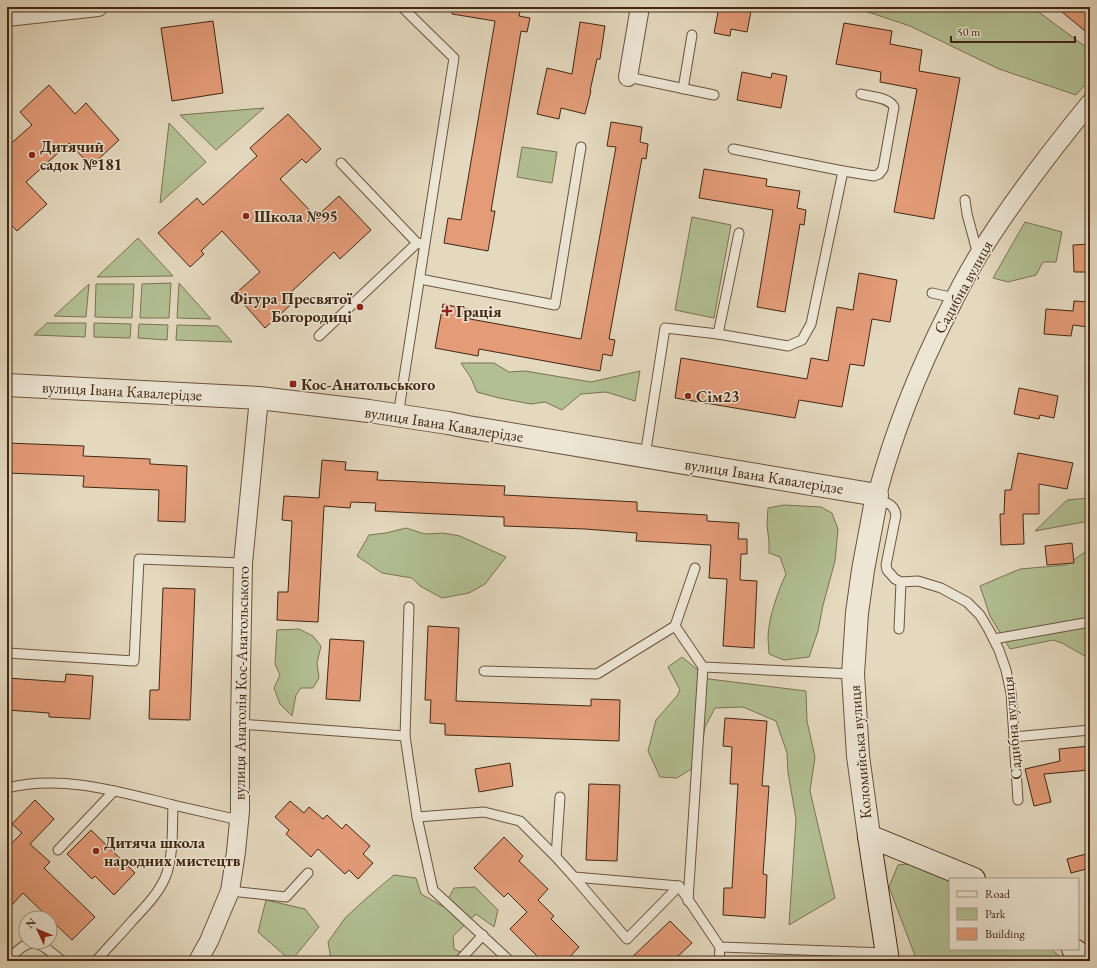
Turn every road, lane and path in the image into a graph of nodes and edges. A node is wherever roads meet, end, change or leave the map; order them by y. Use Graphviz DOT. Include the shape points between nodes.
graph roads {
  1 [pos="98,7"];
  2 [pos="402,7"];
  3 [pos="640,7"];
  4 [pos="7,17"];
  5 [pos="692,35"];
  6 [pos="628,78"];
  7 [pos="683,89"];
  8 [pos="861,94"];
  9 [pos="714,95"];
  10 [pos="1090,103"];
  11 [pos="581,147"];
  12 [pos="733,149"];
  13 [pos="341,163"];
  14 [pos="843,171"];
  15 [pos="965,200"];
  16 [pos="739,233"];
  17 [pos="421,244"];
  18 [pos="978,255"];
  19 [pos="420,279"];
  20 [pos="932,293"];
  21 [pos="955,298"];
  22 [pos="718,334"];
  23 [pos="319,336"];
  24 [pos="7,384"];
  25 [pos="259,398"];
  26 [pos="398,416"];
  27 [pos="645,456"];
  28 [pos="877,498"];
  29 [pos="242,563"];
  30 [pos="695,568"];
  31 [pos="901,582"];
  32 [pos="409,607"];
  33 [pos="1090,622"];
  34 [pos="675,626"];
  35 [pos="899,629"];
  36 [pos="994,639"];
  37 [pos="7,653"];
  38 [pos="703,667"];
  39 [pos="484,671"];
  40 [pos="853,674"];
  41 [pos="240,724"];
  42 [pos="1090,730"];
  43 [pos="405,736"];
  44 [pos="1014,737"];
  45 [pos="7,788"];
  46 [pos="114,791"];
  47 [pos="560,797"];
  48 [pos="1018,800"];
  49 [pos="173,805"];
  50 [pos="417,817"];
  51 [pos="239,820"];
  52 [pos="869,836"];
  53 [pos="58,850"];
  54 [pos="556,857"];
  55 [pos="308,873"];
  56 [pos="574,878"];
  57 [pos="972,878"];
  58 [pos="679,886"];
  59 [pos="230,891"];
  60 [pos="688,901"];
  61 [pos="483,936"];
  62 [pos="720,947"];
  63 [pos="1074,950"];
  64 [pos="887,957"];
  65 [pos="8,961"];
  66 [pos="62,961"];
  67 [pos="96,961"];
  68 [pos="198,961"];
  69 [pos="459,961"];
  70 [pos="510,961"];
  71 [pos="719,961"];
  72 [pos="1090,961"];
  1 -- 4 [label="street"];
  2 -- 17 [label="lane" via="454,58"];
  3 -- 6 [label="street"];
  5 -- 7 [label="lane"];
  6 -- 7 [label="lane"];
  7 -- 9 [label="lane"];
  8 -- 14 [label="lane" via="888,100 894,107 883,169 874,176"];
  10 -- 18 [label="street, Садибна вулиця" via="1026,185"];
  11 -- 19 [label="lane" via="555,305"];
  12 -- 14 [label="lane"];
  13 -- 17 [label="lane"];
  14 -- 22 [label="lane" via="810,324 802,340 788,346"];
  15 -- 18 [label="lane"];
  16 -- 22 [label="lane"];
  17 -- 19 [label="lane"];
  17 -- 23 [label="lane"];
  18 -- 21 [label="street, Садибна вулиця"];
  19 -- 26 [label="lane"];
  20 -- 21 [label="lane"];
  21 -- 28 [label="street, Садибна вулиця" via="902,413 884,465"];
  22 -- 27 [label="lane" via="665,328"];
  24 -- 25 [label="street, вулиця Івана Кавалерідзе"];
  25 -- 26 [label="street, вулиця Івана Кавалерідзе"];
  25 -- 29 [label="street, вулиця Анатолія Кос-Анатольського"];
  26 -- 27 [label="street, вулиця Івана Кавалерідзе"];
  27 -- 28 [label="street, вулиця Івана Кавалерідзе"];
  28 -- 31 [label="lane" via="895,509 886,565 891,576"];
  28 -- 40 [label="street, Коломийська вулиця" via="857,613"];
  29 -- 37 [label="lane" via="139,559 134,661"];
  29 -- 41 [label="street, вулиця Анатолія Кос-Анатольського"];
  30 -- 34 [label="lane"];
  31 -- 35 [label="lane"];
  31 -- 36 [label="lane, Садибна вулиця" via="918,581 941,588 967,602 980,615"];
  32 -- 43 [label="lane"];
  33 -- 36 [label="lane"];
  34 -- 38 [label="lane"];
  34 -- 39 [label="lane" via="597,674"];
  36 -- 44 [label="lane, Садибна вулиця" via="1006,670 1011,693"];
  38 -- 40 [label="lane"];
  38 -- 60 [label="lane"];
  40 -- 52 [label="street, Коломийська вулиця" via="858,756"];
  41 -- 43 [label="lane"];
  41 -- 51 [label="street, вулиця Анатолія Кос-Анатольського"];
  42 -- 44 [label="lane"];
  43 -- 50 [label="lane"];
  44 -- 48 [label="lane, Садибна вулиця"];
  45 -- 46 [label="lane" via="40,783"];
  46 -- 49 [label="lane"];
  46 -- 53 [label="lane"];
  47 -- 54 [label="lane"];
  49 -- 51 [label="lane"];
  49 -- 67 [label="lane" via="171,848 165,878 148,904"];
  50 -- 54 [label="lane" via="484,812 520,821"];
  50 -- 61 [label="lane" via="433,890"];
  51 -- 59 [label="street, вулиця Анатолія Кос-Анатольського"];
  52 -- 57 [label="street"];
  52 -- 64 [label="street, Коломийська вулиця"];
  54 -- 56 [label="lane"];
  55 -- 59 [label="lane" via="286,897"];
  56 -- 58 [label="lane"];
  56 -- 58 [label="lane" via="627,939"];
  58 -- 60 [label="lane"];
  59 -- 68 [label="street, вулиця Анатолія Кос-Анатольського"];
  60 -- 62 [label="lane"];
  61 -- 69 [label="lane"];
  61 -- 70 [label="lane"];
  62 -- 64 [label="lane"];
  62 -- 71 [label="lane"];
  63 -- 72 [label="street"];
  65 -- 66 [label="lane" via="17,951 31,943 44,947"];
}
